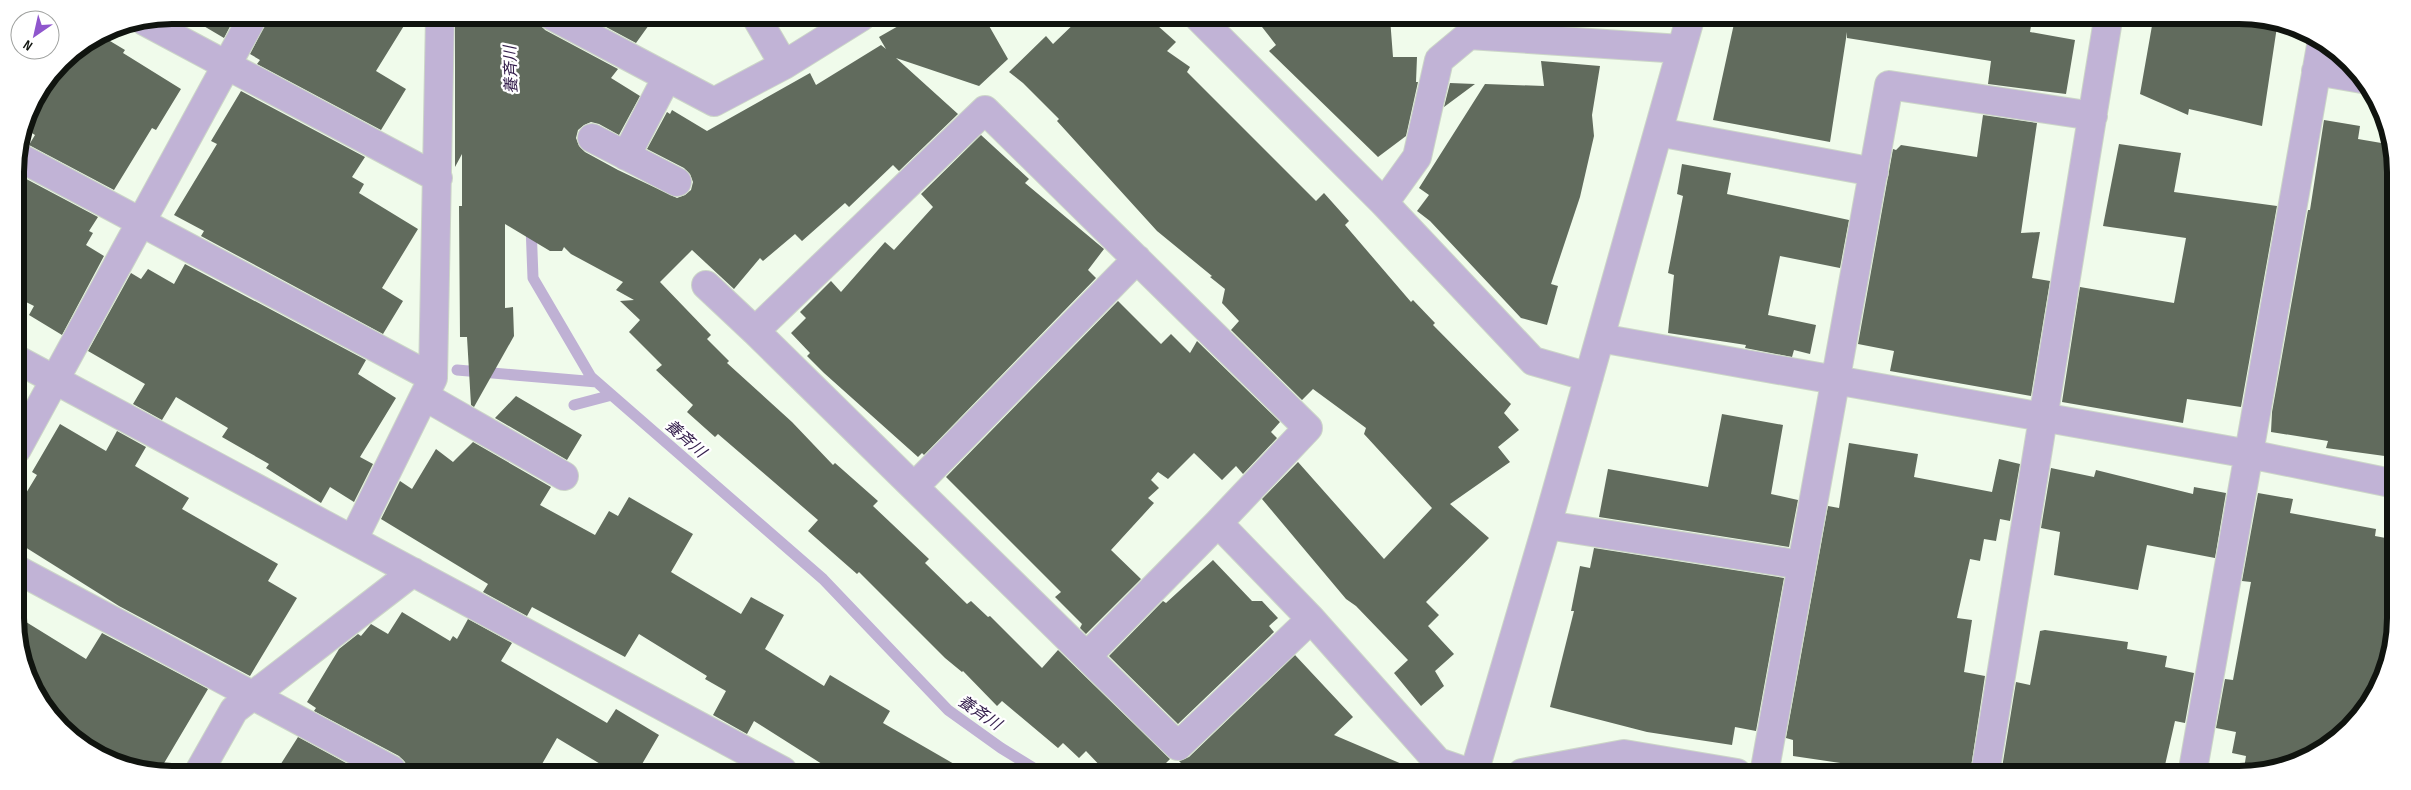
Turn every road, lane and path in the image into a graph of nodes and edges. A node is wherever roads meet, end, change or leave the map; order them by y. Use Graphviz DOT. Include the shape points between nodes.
graph roads {
  1 [pos="249,24"];
  2 [pos="440,24"];
  3 [pos="573,24"];
  4 [pos="760,24"];
  5 [pos="850,24"];
  6 [pos="1205,24"];
  7 [pos="1688,24"];
  8 [pos="2107,24"];
  9 [pos="153,26"];
  10 [pos="1681,49"];
  11 [pos="2320,49"];
  12 [pos="227,65"];
  13 [pos="784,66"];
  14 [pos="2316,71"];
  15 [pos="667,77"];
  16 [pos="2353,77"];
  17 [pos="2093,116"];
  18 [pos="1658,132"];
  19 [pos="592,138"];
  20 [pos="626,156"];
  21 [pos="24,160"];
  22 [pos="1874,172"];
  23 [pos="438,178"];
  24 [pos="677,182"];
  25 [pos="1384,203"];
  26 [pos="140,222"];
  27 [pos="1137,259"];
  28 [pos="706,285"];
  29 [pos="755,331"];
  30 [pos="1600,338"];
  31 [pos="24,363"];
  32 [pos="1589,377"];
  33 [pos="1836,379"];
  34 [pos="55,380"];
  35 [pos="428,387"];
  36 [pos="2043,417"];
  37 [pos="24,436"];
  38 [pos="2249,454"];
  39 [pos="564,476"];
  40 [pos="2387,482"];
  41 [pos="914,486"];
  42 [pos="1218,523"];
  43 [pos="1547,526"];
  44 [pos="353,540"];
  45 [pos="1802,565"];
  46 [pos="413,572"];
  47 [pos="24,573"];
  48 [pos="1311,619"];
  49 [pos="1087,656"];
  50 [pos="254,695"];
  51 [pos="202,766"];
  52 [pos="385,766"];
  53 [pos="774,766"];
  54 [pos="1450,766"];
  55 [pos="1474,766"];
  56 [pos="1560,766"];
  57 [pos="1692,766"];
  58 [pos="1765,766"];
  59 [pos="1986,766"];
  60 [pos="2193,766"];
  1 -- 12 [label="street"];
  2 -- 23 [label="street"];
  3 -- 15 [label="street"];
  4 -- 13 [label="street"];
  5 -- 13 [label="street"];
  6 -- 25 [label="street"];
  7 -- 10 [label="street"];
  8 -- 17 [label="street"];
  9 -- 12 [label="street"];
  10 -- 18 [label="street"];
  10 -- 25 [label="street" via="1469,35 1440,60 1417,157"];
  11 -- 14 [label="street"];
  12 -- 23 [label="street"];
  12 -- 26 [label="street"];
  13 -- 15 [label="street" via="714,102"];
  14 -- 16 [label="street"];
  14 -- 38 [label="street"];
  15 -- 20 [label="street"];
  17 -- 22 [label="street" via="1889,85"];
  17 -- 36 [label="street"];
  18 -- 22 [label="street"];
  18 -- 30 [label="street"];
  19 -- 20 [label="street"];
  20 -- 24 [label="street"];
  21 -- 26 [label="street"];
  22 -- 33 [label="street"];
  23 -- 35 [label="street"];
  25 -- 32 [label="street" via="1533,361"];
  26 -- 34 [label="street"];
  26 -- 35 [label="street"];
  27 -- 29 [label="street" via="985,110"];
  27 -- 41 [label="street"];
  27 -- 42 [label="street" via="1308,428"];
  28 -- 29 [label="street"];
  29 -- 41 [label="street"];
  30 -- 32 [label="street"];
  30 -- 33 [label="street"];
  31 -- 34 [label="street"];
  32 -- 43 [label="street"];
  33 -- 36 [label="street"];
  33 -- 45 [label="street"];
  34 -- 37 [label="street"];
  34 -- 44 [label="street"];
  35 -- 39 [label="street"];
  35 -- 44 [label="street"];
  36 -- 38 [label="street"];
  36 -- 59 [label="street"];
  38 -- 40 [label="street"];
  38 -- 60 [label="street"];
  41 -- 49 [label="street"];
  42 -- 48 [label="street"];
  42 -- 49 [label="street"];
  43 -- 45 [label="street"];
  43 -- 55 [label="street"];
  44 -- 46 [label="street"];
  45 -- 58 [label="street"];
  46 -- 50 [label="street"];
  46 -- 53 [label="street"];
  47 -- 50 [label="street"];
  48 -- 49 [label="street" via="1178,746"];
  48 -- 54 [label="street" via="1438,762"];
  50 -- 51 [label="street" via="234,710"];
  50 -- 52 [label="street"];
  56 -- 57 [label="street" via="1624,754"];
}
